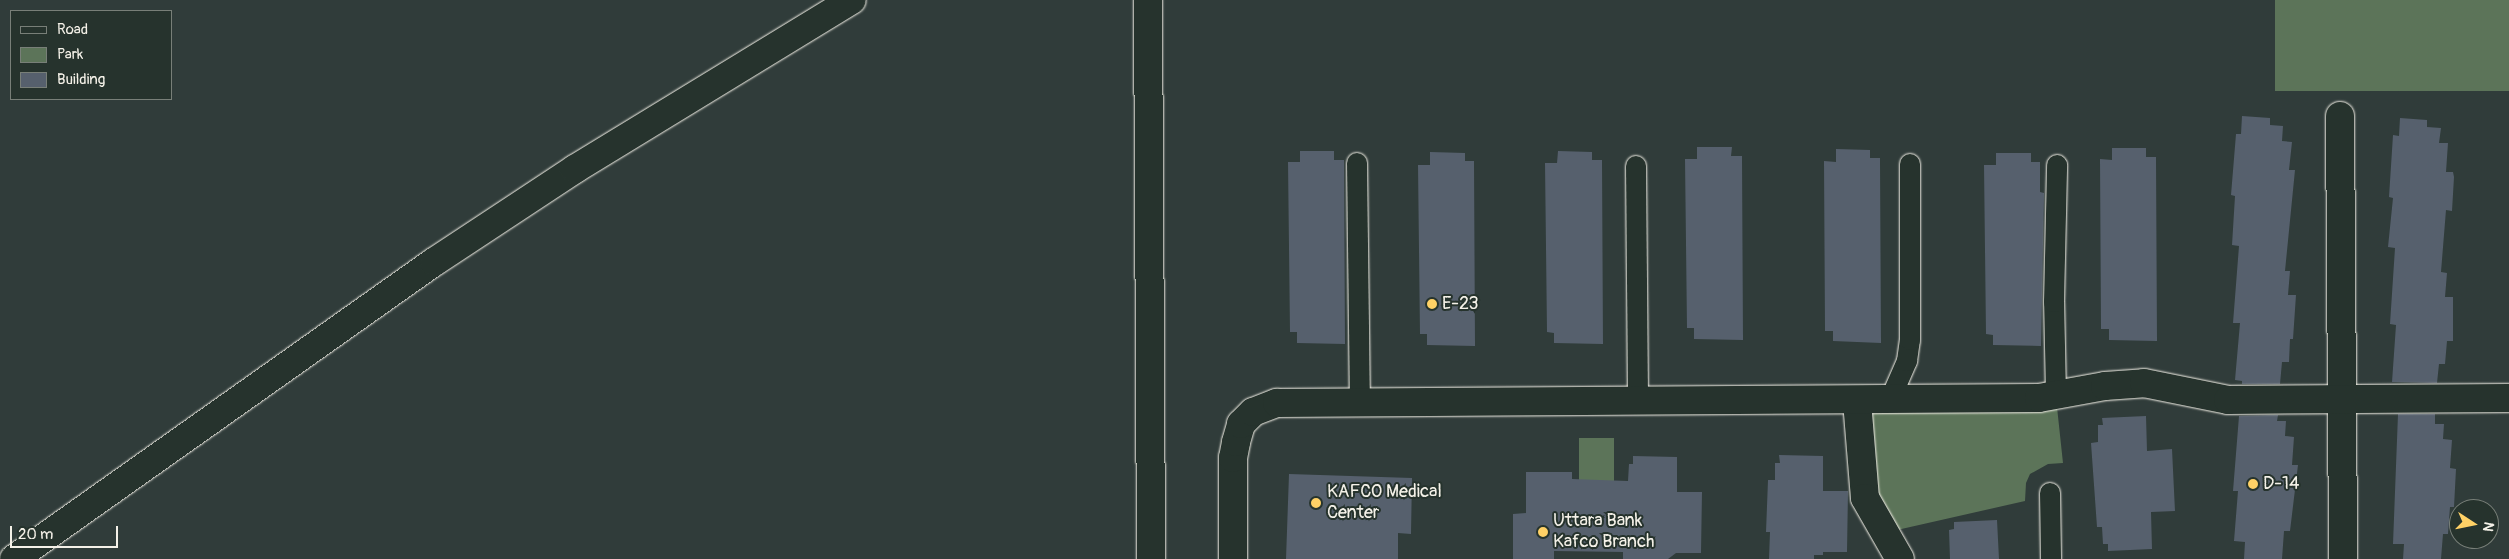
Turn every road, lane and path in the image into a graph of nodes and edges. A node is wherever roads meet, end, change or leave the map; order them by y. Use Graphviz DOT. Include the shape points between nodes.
graph roads {
  1 [pos="852,0"];
  2 [pos="1148,0"];
  3 [pos="2340,116"];
  4 [pos="1357,163"];
  5 [pos="1910,164"];
  6 [pos="2057,164"];
  7 [pos="1636,166"];
  8 [pos="2056,394"];
  9 [pos="2342,398"];
  10 [pos="2509,398"];
  11 [pos="1857,400"];
  12 [pos="1890,400"];
  13 [pos="1638,401"];
  14 [pos="1360,403"];
  15 [pos="2050,493"];
  16 [pos="14,559"];
  17 [pos="1150,559"];
  18 [pos="1233,559"];
  19 [pos="1900,559"];
  20 [pos="2051,559"];
  21 [pos="2343,559"];
  1 -- 16 [label="street" via="575,169 434,262"];
  2 -- 17 [label="street"];
  3 -- 9 [label="street"];
  4 -- 14 [label="lane"];
  5 -- 12 [label="lane" via="1910,340 1907,361"];
  6 -- 8 [label="lane"];
  7 -- 13 [label="lane"];
  8 -- 9 [label="street" via="2144,383 2228,400"];
  8 -- 12 [label="street" via="2039,398"];
  9 -- 10 [label="street"];
  9 -- 21 [label="street"];
  11 -- 12 [label="street"];
  11 -- 13 [label="street"];
  11 -- 19 [label="street" via="1865,498"];
  13 -- 14 [label="street"];
  14 -- 18 [label="street" via="1265,405 1241,424 1233,458"];
  15 -- 20 [label="lane"];
}
